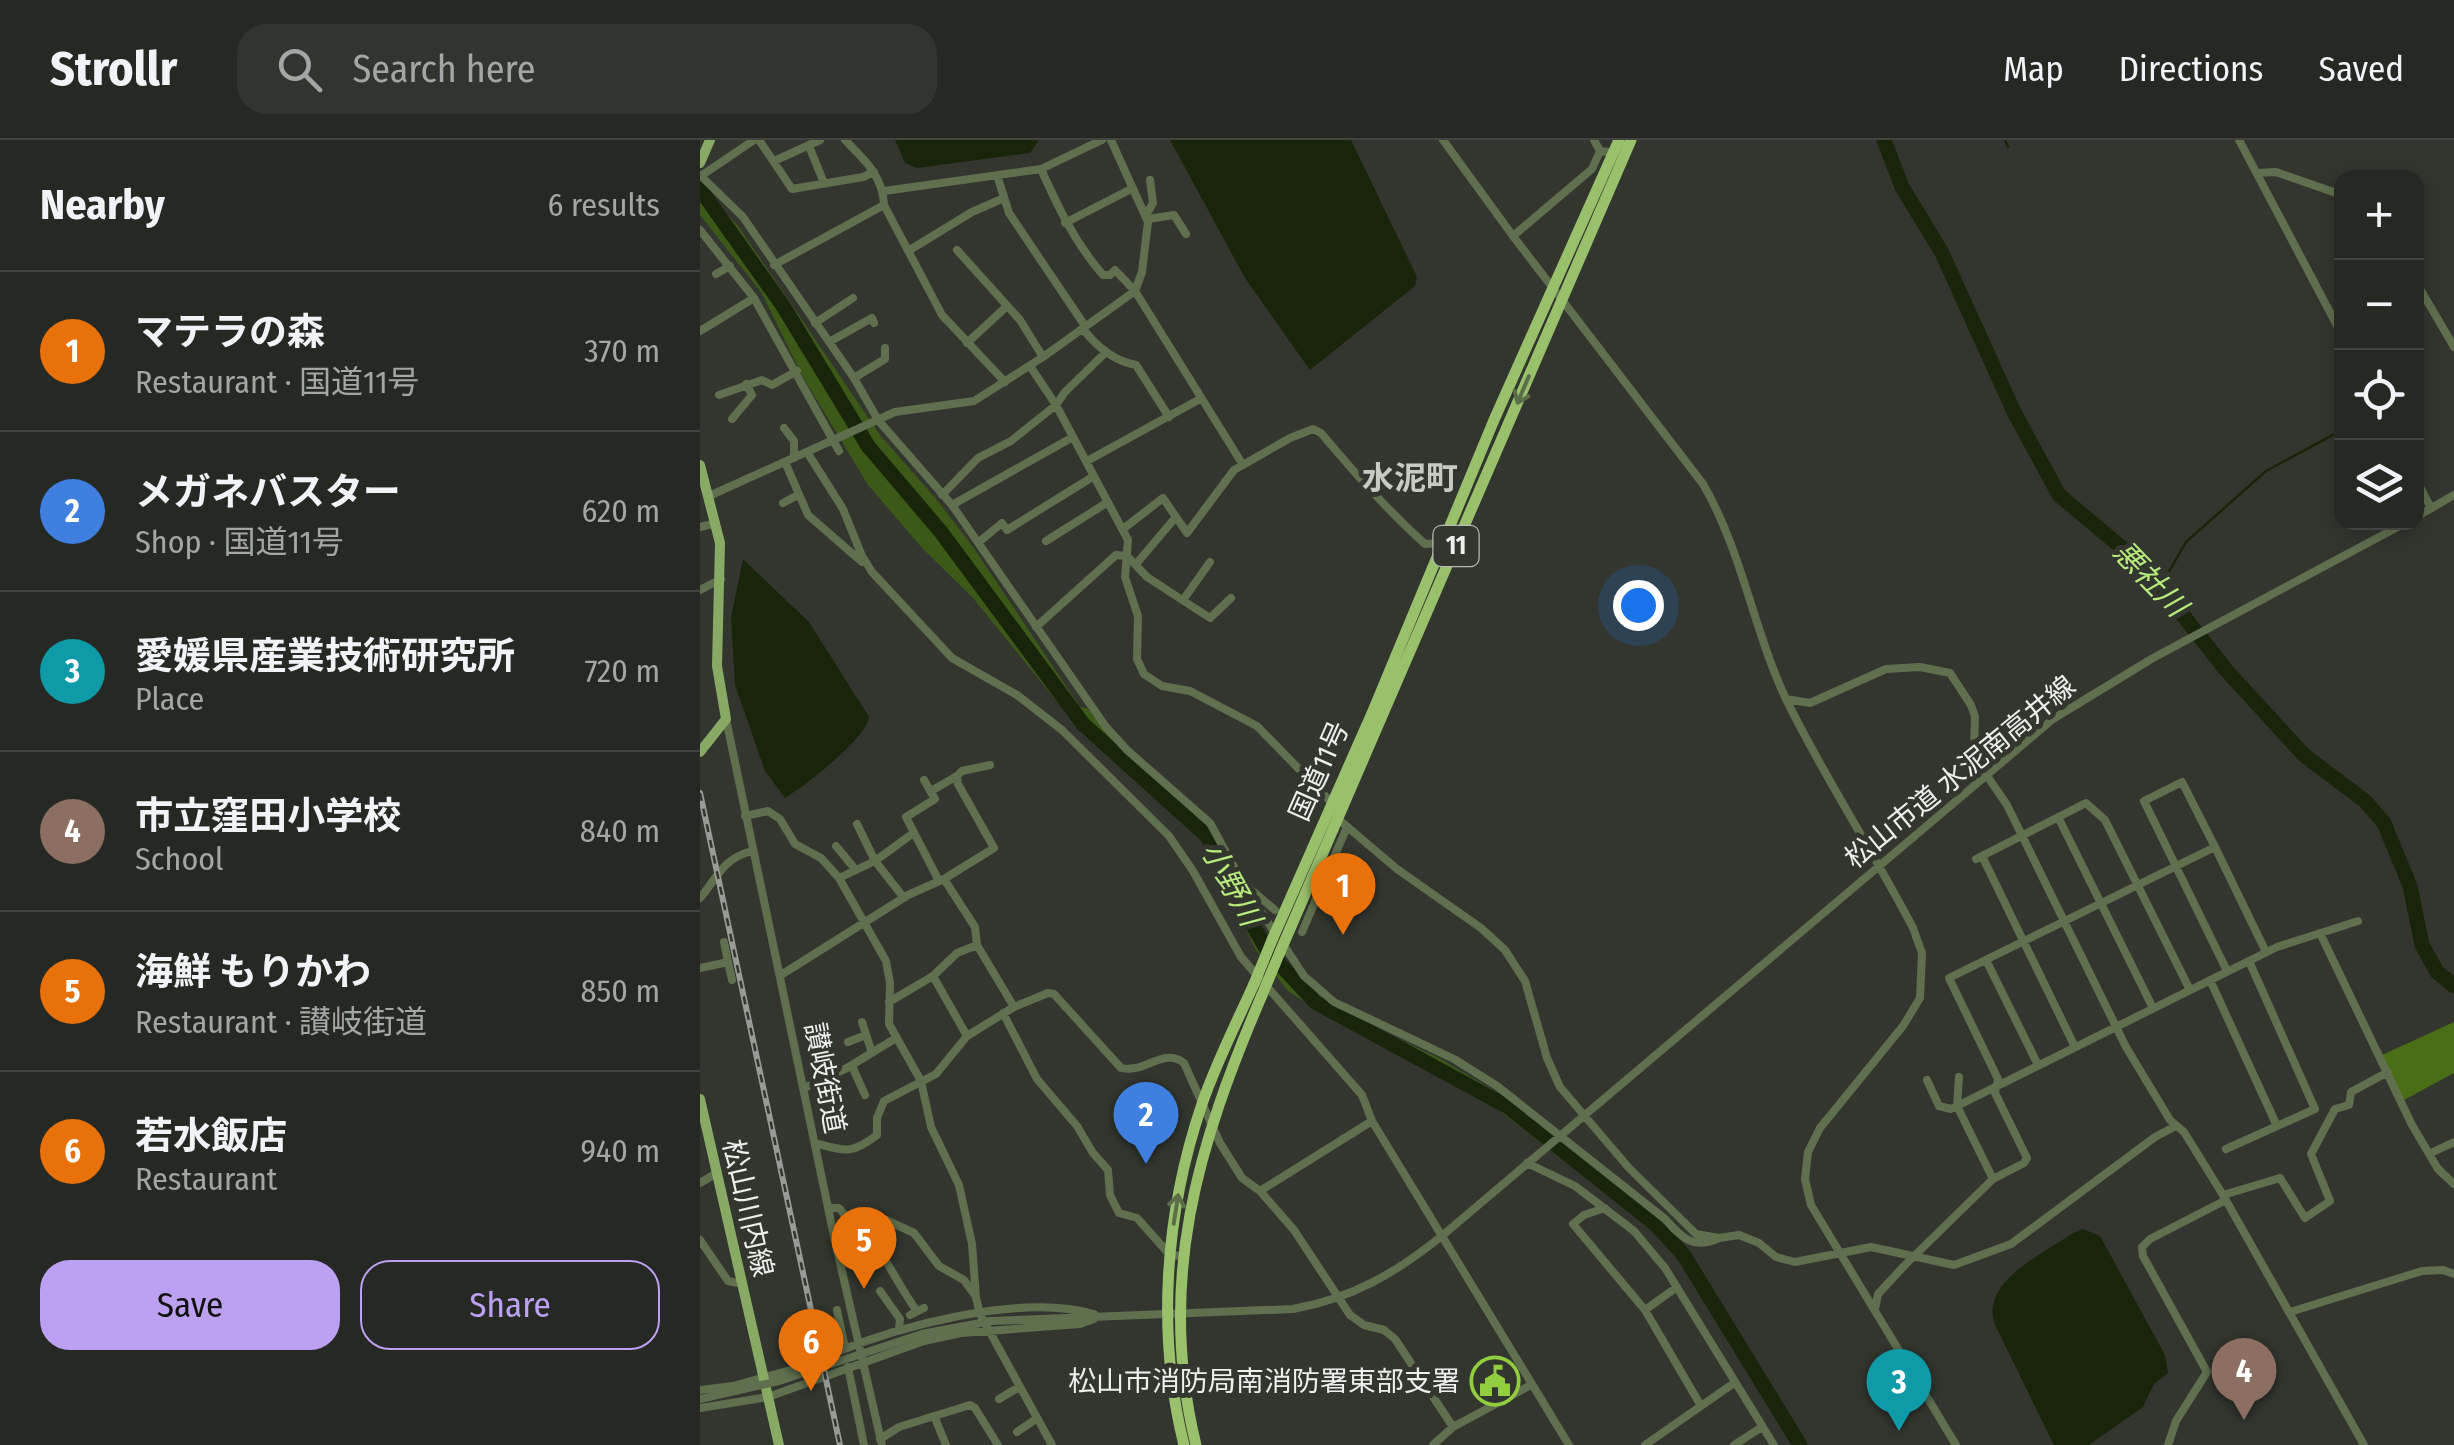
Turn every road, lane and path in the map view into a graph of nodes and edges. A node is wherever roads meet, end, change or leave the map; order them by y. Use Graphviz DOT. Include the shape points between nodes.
graph roads {
  1 [pos="710,140"];
  2 [pos="757,140"];
  3 [pos="820,140"];
  4 [pos="845,140"];
  5 [pos="1102,140"];
  6 [pos="1111,140"];
  7 [pos="1443,140"];
  8 [pos="1594,140"];
  9 [pos="1619,140"];
  10 [pos="1631,140"];
  11 [pos="2239,140"];
  12 [pos="809,146"];
  13 [pos="1613,152"];
  14 [pos="774,161"];
  15 [pos="700,163"];
  16 [pos="1041,169"];
  17 [pos="874,172"];
  18 [pos="2257,173"];
  19 [pos="997,175"];
  20 [pos="701,176"];
  21 [pos="1150,180"];
  22 [pos="824,183"];
  23 [pos="1133,188"];
  24 [pos="884,191"];
  25 [pos="2334,192"];
  26 [pos="1004,198"];
  27 [pos="884,205"];
  28 [pos="1147,217"];
  29 [pos="1065,223"];
  30 [pos="700,230"];
  31 [pos="1186,234"];
  32 [pos="1512,236"];
  33 [pos="957,250"];
  34 [pos="908,251"];
  35 [pos="730,266"];
  36 [pos="774,266"];
  37 [pos="716,274"];
  38 [pos="1135,292"];
  39 [pos="1557,295"];
  40 [pos="2424,296"];
  41 [pos="754,298"];
  42 [pos="853,298"];
  43 [pos="1006,306"];
  44 [pos="2334,320"];
  45 [pos="815,323"];
  46 [pos="874,323"];
  47 [pos="1084,328"];
  48 [pos="700,331"];
  49 [pos="829,342"];
  50 [pos="967,343"];
  51 [pos="885,348"];
  52 [pos="2454,348"];
  53 [pos="1106,352"];
  54 [pos="1043,357"];
  55 [pos="1030,366"];
  56 [pos="797,371"];
  57 [pos="854,378"];
  58 [pos="1005,382"];
  59 [pos="746,384"];
  60 [pos="719,395"];
  61 [pos="1200,399"];
  62 [pos="1056,406"];
  63 [pos="1169,417"];
  64 [pos="732,419"];
  65 [pos="877,421"];
  66 [pos="784,428"];
  67 [pos="1073,437"];
  68 [pos="835,440"];
  69 [pos="839,451"];
  70 [pos="807,452"];
  71 [pos="790,460"];
  72 [pos="1087,462"];
  73 [pos="700,465"];
  74 [pos="1242,465"];
  75 [pos="1094,476"];
  76 [pos="2424,494"];
  77 [pos="798,495"];
  78 [pos="942,495"];
  79 [pos="2454,495"];
  80 [pos="709,496"];
  81 [pos="1108,502"];
  82 [pos="783,503"];
  83 [pos="952,505"];
  84 [pos="2431,508"];
  85 [pos="2424,512"];
  86 [pos="1176,518"];
  87 [pos="716,523"];
  88 [pos="700,527"];
  89 [pos="1123,529"];
  90 [pos="2392,530"];
  91 [pos="1046,541"];
  92 [pos="979,542"];
  93 [pos="1451,543"];
  94 [pos="1127,556"];
  95 [pos="1210,562"];
  96 [pos="1136,563"];
  97 [pos="872,572"];
  98 [pos="721,579"];
  99 [pos="700,590"];
  100 [pos="1231,598"];
  101 [pos="1183,600"];
  102 [pos="1036,627"];
  103 [pos="1786,699"];
  104 [pos="726,719"];
  105 [pos="700,752"];
  106 [pos="990,765"];
  107 [pos="1985,774"];
  108 [pos="957,776"];
  109 [pos="924,780"];
  110 [pos="931,791"];
  111 [pos="1333,801"];
  112 [pos="745,816"];
  113 [pos="2058,817"];
  114 [pos="1342,823"];
  115 [pos="858,824"];
  116 [pos="912,834"];
  117 [pos="2021,836"];
  118 [pos="836,846"];
  119 [pos="2215,847"];
  120 [pos="752,852"];
  121 [pos="875,861"];
  122 [pos="1880,865"];
  123 [pos="2176,866"];
  124 [pos="855,869"];
  125 [pos="838,878"];
  126 [pos="942,880"];
  127 [pos="2138,884"];
  128 [pos="1245,887"];
  129 [pos="700,898"];
  130 [pos="904,898"];
  131 [pos="2101,902"];
  132 [pos="1275,910"];
  133 [pos="2064,921"];
  134 [pos="2358,921"];
  135 [pos="865,922"];
  136 [pos="1302,932"];
  137 [pos="2320,933"];
  138 [pos="2024,941"];
  139 [pos="724,942"];
  140 [pos="1278,943"];
  141 [pos="977,945"];
  142 [pos="2266,952"];
  143 [pos="1986,960"];
  144 [pos="2249,960"];
  145 [pos="728,962"];
  146 [pos="700,968"];
  147 [pos="2227,971"];
  148 [pos="782,975"];
  149 [pos="932,976"];
  150 [pos="732,980"];
  151 [pos="2210,980"];
  152 [pos="1258,989"];
  153 [pos="2190,990"];
  154 [pos="889,1002"];
  155 [pos="1014,1007"];
  156 [pos="2153,1008"];
  157 [pos="1003,1014"];
  158 [pos="862,1022"];
  159 [pos="2116,1027"];
  160 [pos="866,1035"];
  161 [pos="967,1036"];
  162 [pos="896,1038"];
  163 [pos="848,1042"];
  164 [pos="2075,1047"];
  165 [pos="872,1053"];
  166 [pos="2038,1065"];
  167 [pos="852,1066"];
  168 [pos="2388,1072"];
  169 [pos="1959,1076"];
  170 [pos="1926,1080"];
  171 [pos="920,1081"];
  172 [pos="1997,1086"];
  173 [pos="804,1088"];
  174 [pos="865,1094"];
  175 [pos="700,1099"];
  176 [pos="1202,1104"];
  177 [pos="1958,1106"];
  178 [pos="2315,1108"];
  179 [pos="1582,1117"];
  180 [pos="1372,1121"];
  181 [pos="1210,1124"];
  182 [pos="2176,1126"];
  183 [pos="2277,1126"];
  184 [pos="2326,1130"];
  185 [pos="1559,1137"];
  186 [pos="2454,1142"];
  187 [pos="815,1143"];
  188 [pos="2226,1150"];
  189 [pos="2431,1154"];
  190 [pos="1527,1163"];
  191 [pos="717,1173"];
  192 [pos="1994,1180"];
  193 [pos="700,1184"];
  194 [pos="2454,1184"];
  195 [pos="1260,1191"];
  196 [pos="2224,1197"];
  197 [pos="828,1208"];
  198 [pos="1605,1208"];
  199 [pos="862,1232"];
  200 [pos="1443,1236"];
  201 [pos="1718,1238"];
  202 [pos="700,1240"];
  203 [pos="835,1240"];
  204 [pos="1841,1254"];
  205 [pos="1917,1255"];
  206 [pos="1176,1256"];
  207 [pos="2454,1274"];
  208 [pos="742,1284"];
  209 [pos="1676,1288"];
  210 [pos="880,1292"];
  211 [pos="976,1298"];
  212 [pos="1339,1298"];
  213 [pos="1875,1309"];
  214 [pos="838,1310"];
  215 [pos="1645,1310"];
  216 [pos="917,1312"];
  217 [pos="2290,1312"];
  218 [pos="980,1314"];
  219 [pos="1168,1314"];
  220 [pos="1182,1314"];
  221 [pos="1103,1316"];
  222 [pos="990,1326"];
  223 [pos="899,1330"];
  224 [pos="858,1342"];
  225 [pos="846,1348"];
  226 [pos="829,1354"];
  227 [pos="862,1361"];
  228 [pos="848,1367"];
  229 [pos="764,1378"];
  230 [pos="1734,1383"];
  231 [pos="810,1384"];
  232 [pos="1531,1384"];
  233 [pos="1019,1387"];
  234 [pos="700,1390"];
  235 [pos="768,1397"];
  236 [pos="700,1398"];
  237 [pos="999,1399"];
  238 [pos="1701,1406"];
  239 [pos="700,1408"];
  240 [pos="935,1418"];
  241 [pos="1036,1419"];
  242 [pos="1453,1427"];
  243 [pos="1762,1427"];
  244 [pos="1017,1432"];
  245 [pos="881,1442"];
  246 [pos="780,1445"];
  247 [pos="864,1445"];
  248 [pos="946,1445"];
  249 [pos="998,1445"];
  250 [pos="1052,1445"];
  251 [pos="1184,1445"];
  252 [pos="1196,1445"];
  253 [pos="1433,1445"];
  254 [pos="1569,1445"];
  255 [pos="1645,1445"];
  256 [pos="1734,1445"];
  257 [pos="1774,1445"];
  258 [pos="1956,1445"];
  259 [pos="2168,1445"];
  260 [pos="2364,1445"];
  1 -- 15 [label="main road"];
  2 -- 14 [label="street"];
  2 -- 20 [label="street"];
  3 -- 12 [label="street"];
  4 -- 17 [label="street"];
  5 -- 16 [label="street"];
  6 -- 23 [label="street"];
  7 -- 32 [label="street"];
  8 -- 13 [label="street"];
  9 -- 13 [label="highway, 国道11号 / 11"];
  10 -- 13 [label="highway, 国道11号 / 11"];
  11 -- 18 [label="street"];
  12 -- 14 [label="street"];
  12 -- 22 [label="street"];
  13 -- 32 [label="street"];
  13 -- 39 [label="highway, 国道11号 / 11"];
  14 -- 22 [label="street" via="792,189"];
  16 -- 19 [label="street"];
  16 -- 29 [label="street"];
  17 -- 22 [label="street"];
  17 -- 24 [label="street"];
  18 -- 25 [label="street" via="2276,172"];
  18 -- 44 [label="street"];
  19 -- 24 [label="street"];
  19 -- 26 [label="street"];
  20 -- 36 [label="street" via="743,218"];
  21 -- 28 [label="street"];
  23 -- 28 [label="street"];
  23 -- 29 [label="street"];
  24 -- 27 [label="street"];
  26 -- 34 [label="street"];
  26 -- 47 [label="street"];
  27 -- 34 [label="street"];
  27 -- 36 [label="street"];
  28 -- 31 [label="street" via="1174,215"];
  28 -- 38 [label="street"];
  29 -- 38 [label="street" via="1103,275 1115,270"];
  30 -- 35 [label="street"];
  32 -- 39 [label="street"];
  33 -- 43 [label="street"];
  34 -- 50 [label="street" via="932,299"];
  35 -- 37 [label="street"];
  35 -- 41 [label="street"];
  36 -- 45 [label="street"];
  38 -- 47 [label="street"];
  38 -- 61 [label="street"];
  39 -- 93 [label="highway, 国道11号 / 11" via="1494,420"];
  39 -- 103 [label="street" via="1716,506"];
  40 -- 52 [label="street"];
  41 -- 48 [label="street"];
  41 -- 56 [label="street"];
  42 -- 45 [label="street"];
  43 -- 50 [label="street"];
  43 -- 54 [label="street"];
  45 -- 49 [label="street"];
  46 -- 49 [label="street" via="872,318"];
  47 -- 53 [label="street"];
  47 -- 54 [label="street"];
  49 -- 57 [label="street"];
  50 -- 58 [label="street"];
  51 -- 57 [label="street" via="885,359"];
  53 -- 62 [label="street"];
  53 -- 63 [label="street" via="1136,365"];
  54 -- 55 [label="street"];
  55 -- 58 [label="street"];
  55 -- 62 [label="street"];
  56 -- 59 [label="street" via="772,384 764,375"];
  56 -- 68 [label="street"];
  57 -- 65 [label="street"];
  58 -- 65 [label="street" via="974,401 895,412"];
  59 -- 60 [label="street"];
  59 -- 64 [label="street" via="752,395"];
  61 -- 63 [label="street"];
  61 -- 74 [label="street"];
  62 -- 67 [label="street"];
  62 -- 78 [label="street" via="978,458"];
  63 -- 72 [label="street"];
  65 -- 68 [label="street"];
  65 -- 78 [label="street"];
  66 -- 71 [label="street" via="794,441"];
  67 -- 72 [label="street"];
  67 -- 83 [label="street"];
  68 -- 69 [label="street"];
  68 -- 70 [label="street"];
  70 -- 71 [label="street"];
  70 -- 97 [label="street"];
  71 -- 77 [label="street"];
  71 -- 80 [label="street"];
  72 -- 75 [label="street"];
  73 -- 80 [label="main road"];
  74 -- 86 [label="street" via="1187,533"];
  74 -- 93 [label="street" via="1318,430 1386,510 1425,544"];
  75 -- 81 [label="street"];
  75 -- 92 [label="street" via="1008,530 1002,523"];
  76 -- 84 [label="street"];
  77 -- 82 [label="street"];
  77 -- 97 [label="street" via="808,515"];
  78 -- 83 [label="street"];
  79 -- 84 [label="street"];
  80 -- 87 [label="main road"];
  81 -- 89 [label="street"];
  81 -- 91 [label="street"];
  83 -- 92 [label="street"];
  84 -- 85 [label="street"];
  86 -- 89 [label="street" via="1163,498"];
  86 -- 96 [label="street"];
  87 -- 88 [label="street"];
  87 -- 98 [label="main road"];
  89 -- 94 [label="street"];
  90 -- 107 [label="street, 松山市道 水泥南高井線" via="2083,698"];
  92 -- 102 [label="street"];
  93 -- 111 [label="highway, 国道11号 / 11"];
  93 -- 114 [label="highway, 国道11号 / 11"];
  94 -- 96 [label="street"];
  94 -- 102 [label="street" via="1116,555"];
  94 -- 111 [label="street" via="1125,578 1138,616 1137,659 1144,674 1257,726"];
  95 -- 101 [label="street"];
  96 -- 101 [label="street"];
  97 -- 180 [label="street" via="952,658 1062,730 1162,828 1241,957 1353,1084"];
  98 -- 99 [label="street"];
  98 -- 104 [label="main road" via="717,666"];
  100 -- 101 [label="street" via="1210,618"];
  102 -- 128 [label="street" via="1117,740 1210,823"];
  103 -- 107 [label="street" via="1810,703 1886,670 1950,673 1971,704 1974,749"];
  103 -- 122 [label="street"];
  104 -- 105 [label="main road"];
  104 -- 112 [label="street, 讃岐街道"];
  106 -- 108 [label="street"];
  107 -- 117 [label="street"];
  107 -- 122 [label="street, 松山市道 水泥南高井線"];
  108 -- 110 [label="street"];
  108 -- 126 [label="street" via="994,848"];
  109 -- 110 [label="street"];
  110 -- 116 [label="street" via="935,799 906,818"];
  111 -- 114 [label="street"];
  111 -- 140 [label="highway, 国道11号 / 11"];
  112 -- 120 [label="street, 讃岐街道"];
  112 -- 125 [label="street" via="768,811 780,819 796,844"];
  113 -- 117 [label="street"];
  113 -- 127 [label="street" via="2086,803 2105,820"];
  113 -- 131 [label="street"];
  114 -- 136 [label="street"];
  114 -- 140 [label="highway, 国道11号 / 11"];
  114 -- 179 [label="street" via="1505,950 1525,980 1560,1088"];
  115 -- 121 [label="street"];
  116 -- 121 [label="street"];
  116 -- 126 [label="street"];
  117 -- 133 [label="street"];
  117 -- 138 [label="street" via="1979,858"];
  118 -- 124 [label="street"];
  119 -- 123 [label="street"];
  119 -- 123 [label="street" via="2182,782 2144,801"];
  119 -- 142 [label="street"];
  120 -- 129 [label="street" via="724,864"];
  120 -- 148 [label="street, 讃岐街道"];
  121 -- 124 [label="street"];
  121 -- 130 [label="street"];
  122 -- 179 [label="street, 松山市道 水泥南高井線"];
  122 -- 204 [label="street" via="1922,953 1920,998 1808,1152 1805,1179 1812,1205"];
  123 -- 127 [label="street"];
  123 -- 147 [label="street"];
  124 -- 125 [label="street"];
  125 -- 135 [label="street"];
  126 -- 130 [label="street"];
  126 -- 141 [label="street" via="975,927"];
  127 -- 131 [label="street"];
  127 -- 153 [label="street"];
  128 -- 132 [label="street"];
  128 -- 140 [label="street"];
  130 -- 135 [label="street"];
  131 -- 133 [label="street"];
  131 -- 156 [label="street"];
  133 -- 138 [label="street"];
  133 -- 159 [label="street"];
  134 -- 137 [label="street"];
  135 -- 148 [label="street"];
  135 -- 154 [label="street" via="890,973"];
  137 -- 142 [label="street"];
  137 -- 168 [label="street"];
  138 -- 143 [label="street"];
  138 -- 164 [label="street"];
  139 -- 145 [label="street"];
  140 -- 152 [label="highway, 国道11号 / 11, bridge"];
  140 -- 185 [label="street" via="1334,1002 1454,1060"];
  141 -- 149 [label="street"];
  141 -- 155 [label="street"];
  142 -- 144 [label="street"];
  143 -- 166 [label="street"];
  143 -- 172 [label="street" via="1949,978"];
  144 -- 147 [label="street"];
  144 -- 178 [label="street"];
  145 -- 146 [label="street"];
  145 -- 150 [label="street"];
  147 -- 151 [label="street"];
  148 -- 173 [label="street, 讃岐街道"];
  149 -- 154 [label="street"];
  149 -- 161 [label="street"];
  151 -- 153 [label="street"];
  151 -- 183 [label="street"];
  152 -- 176 [label="highway, 国道11号 / 11"];
  152 -- 181 [label="highway, 国道11号 / 11"];
  153 -- 156 [label="street"];
  154 -- 162 [label="street"];
  155 -- 157 [label="street"];
  155 -- 176 [label="street" via="1054,994 1121,1068 1138,1069 1166,1056 1184,1062"];
  156 -- 159 [label="street"];
  157 -- 161 [label="street"];
  157 -- 206 [label="street" via="1037,1080 1108,1170 1118,1213 1137,1218"];
  158 -- 160 [label="street"];
  159 -- 164 [label="street"];
  159 -- 182 [label="street"];
  160 -- 163 [label="street"];
  160 -- 165 [label="street"];
  161 -- 171 [label="street" via="941,1070"];
  162 -- 165 [label="street"];
  162 -- 171 [label="street"];
  164 -- 166 [label="street"];
  165 -- 167 [label="street"];
  166 -- 172 [label="street"];
  167 -- 173 [label="street"];
  167 -- 174 [label="street"];
  168 -- 184 [label="street" via="2351,1092 2349,1105 2335,1109"];
  168 -- 189 [label="street"];
  169 -- 177 [label="street"];
  170 -- 177 [label="street" via="1940,1106"];
  171 -- 187 [label="street" via="884,1100 878,1135 864,1146 849,1152"];
  171 -- 211 [label="street" via="931,1127 959,1185"];
  172 -- 177 [label="street"];
  172 -- 192 [label="street" via="2027,1158"];
  173 -- 187 [label="street, 讃岐街道"];
  175 -- 191 [label="main road, 松山川内線"];
  176 -- 181 [label="street"];
  206 -- 176 [label="highway, 国道11号 / 11, one-way" via="1182,1174"];
  177 -- 192 [label="street"];
  178 -- 183 [label="street"];
  178 -- 184 [label="street"];
  179 -- 185 [label="street, 松山市道 水泥南高井線"];
  179 -- 201 [label="street" via="1688,1228"];
  180 -- 195 [label="street"];
  180 -- 200 [label="street"];
  181 -- 195 [label="street" via="1242,1178"];
  181 -- 206 [label="highway, 国道11号 / 11"];
  182 -- 196 [label="street"];
  182 -- 205 [label="street" via="2011,1244 1954,1265"];
  183 -- 188 [label="street"];
  184 -- 196 [label="street" via="2311,1154 2330,1202 2304,1218 2280,1178"];
  185 -- 190 [label="street, 松山市道 水泥南高井線"];
  185 -- 201 [label="street" via="1690,1243"];
  186 -- 189 [label="street"];
  187 -- 197 [label="street, 讃岐街道"];
  189 -- 194 [label="street"];
  190 -- 198 [label="street"];
  190 -- 200 [label="street, 松山市道 水泥南高井線"];
  191 -- 193 [label="street"];
  191 -- 208 [label="main road, 松山川内線"];
  192 -- 205 [label="street"];
  195 -- 212 [label="street"];
  196 -- 217 [label="street"];
  196 -- 259 [label="street" via="2142,1248 2207,1372"];
  197 -- 199 [label="street" via="839,1208"];
  197 -- 203 [label="street, 讃岐街道"];
  198 -- 209 [label="street" via="1634,1231"];
  198 -- 215 [label="street" via="1572,1224"];
  199 -- 203 [label="street"];
  199 -- 211 [label="street" via="882,1219 909,1229"];
  199 -- 216 [label="street"];
  200 -- 212 [label="street, 松山市道 水泥南高井線" via="1388,1277"];
  200 -- 232 [label="street"];
  201 -- 204 [label="street" via="1751,1239 1776,1258 1795,1262"];
  202 -- 208 [label="street" via="728,1281"];
  203 -- 224 [label="street, 讃岐街道"];
  204 -- 205 [label="street" via="1871,1247"];
  204 -- 213 [label="street"];
  205 -- 213 [label="street" via="1878,1294"];
  206 -- 219 [label="highway, 国道11号 / 11"];
  206 -- 220 [label="highway, 国道11号 / 11"];
  207 -- 217 [label="street" via="2422,1271"];
  208 -- 229 [label="main road, 松山川内線"];
  209 -- 215 [label="street"];
  209 -- 230 [label="street"];
  210 -- 223 [label="street" via="900,1319"];
  211 -- 218 [label="street"];
  212 -- 220 [label="street, 松山市道 水泥南高井線" via="1293,1309"];
  212 -- 242 [label="street" via="1350,1316 1394,1339"];
  213 -- 258 [label="street"];
  214 -- 225 [label="street"];
  215 -- 238 [label="street"];
  217 -- 260 [label="street"];
  218 -- 221 [label="street" via="1052,1308"];
  218 -- 222 [label="street"];
  218 -- 223 [label="street"];
  219 -- 220 [label="street, 松山市道 水泥南高井線"];
  219 -- 221 [label="street, 松山市道 水泥南高井線"];
  219 -- 251 [label="highway, 国道11号 / 11"];
  220 -- 252 [label="highway, 国道11号 / 11"];
  221 -- 222 [label="street"];
  222 -- 227 [label="street"];
  222 -- 233 [label="street"];
  222 -- 236 [label="street, bridge" via="922,1334 779,1381"];
  223 -- 224 [label="street"];
  224 -- 225 [label="street"];
  224 -- 227 [label="street, 讃岐街道"];
  225 -- 226 [label="street"];
  227 -- 228 [label="street"];
  227 -- 245 [label="street, 讃岐街道"];
  228 -- 231 [label="street"];
  228 -- 247 [label="street"];
  229 -- 231 [label="street" via="798,1368"];
  229 -- 234 [label="street"];
  229 -- 235 [label="main road, 松山川内線"];
  230 -- 238 [label="street"];
  230 -- 243 [label="street"];
  231 -- 235 [label="street"];
  232 -- 242 [label="street"];
  232 -- 254 [label="street"];
  233 -- 237 [label="street"];
  233 -- 241 [label="street"];
  235 -- 239 [label="street"];
  235 -- 246 [label="main road, 松山川内線"];
  238 -- 255 [label="street"];
  240 -- 245 [label="street" via="899,1426"];
  240 -- 248 [label="street"];
  240 -- 249 [label="street" via="970,1405"];
  241 -- 244 [label="street"];
  241 -- 250 [label="street"];
  242 -- 253 [label="street"];
  243 -- 256 [label="street"];
  243 -- 257 [label="street"];
}
